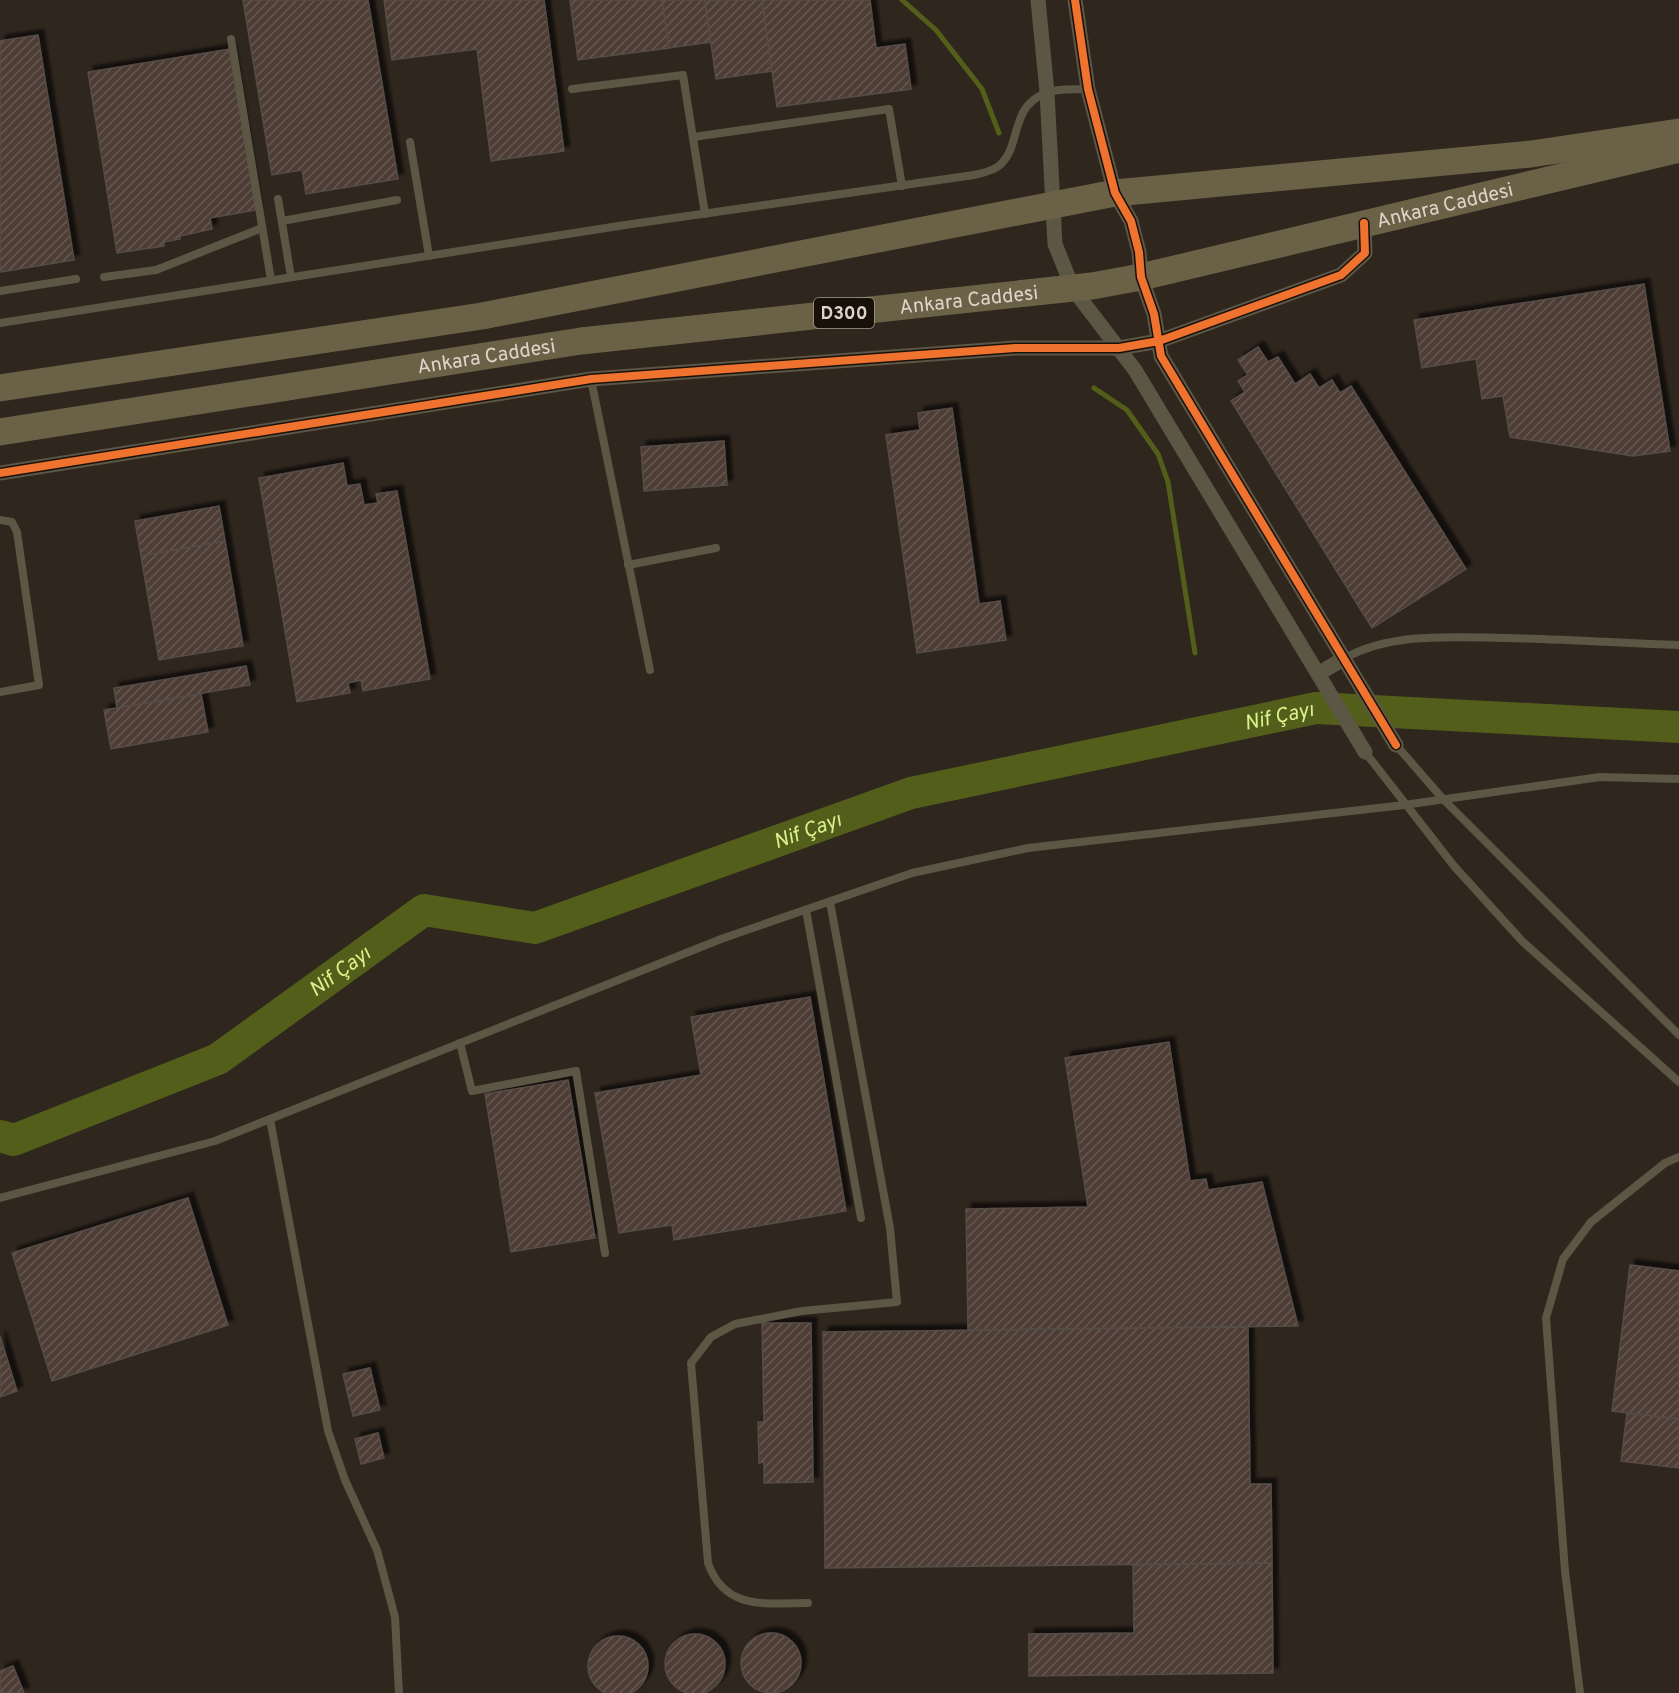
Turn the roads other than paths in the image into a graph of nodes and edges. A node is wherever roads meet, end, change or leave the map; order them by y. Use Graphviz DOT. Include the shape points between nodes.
graph roads {
  1 [pos="1038,0"];
  2 [pos="1075,0"];
  3 [pos="231,39"];
  4 [pos="572,89"];
  5 [pos="1088,89"];
  6 [pos="1047,92"];
  7 [pos="1679,132"];
  8 [pos="693,137"];
  9 [pos="410,142"];
  10 [pos="1679,149"];
  11 [pos="902,186"];
  12 [pos="1114,192"];
  13 [pos="278,199"];
  14 [pos="397,200"];
  15 [pos="1052,203"];
  16 [pos="705,214"];
  17 [pos="282,221"];
  18 [pos="1364,223"];
  19 [pos="262,228"];
  20 [pos="429,256"];
  21 [pos="104,277"];
  22 [pos="291,277"];
  23 [pos="1141,278"];
  24 [pos="76,279"];
  25 [pos="271,280"];
  26 [pos="1073,289"];
  27 [pos="0,291"];
  28 [pos="0,323"];
  29 [pos="1159,341"];
  30 [pos="1119,348"];
  31 [pos="591,379"];
  32 [pos="0,388"];
  33 [pos="0,432"];
  34 [pos="0,473"];
  35 [pos="0,520"];
  36 [pos="716,548"];
  37 [pos="628,565"];
  38 [pos="1679,645"];
  39 [pos="1343,660"];
  40 [pos="650,670"];
  41 [pos="1318,674"];
  42 [pos="0,692"];
  43 [pos="1396,745"];
  44 [pos="1365,752"];
  45 [pos="1679,779"];
  46 [pos="1443,799"];
  47 [pos="1404,805"];
  48 [pos="830,902"];
  49 [pos="806,910"];
  50 [pos="1679,1035"];
  51 [pos="460,1043"];
  52 [pos="1679,1082"];
  53 [pos="270,1119"];
  54 [pos="1679,1158"];
  55 [pos="0,1198"];
  56 [pos="861,1218"];
  57 [pos="605,1253"];
  58 [pos="808,1603"];
  59 [pos="399,1693"];
  60 [pos="1580,1693"];
  1 -- 6 [label="street"];
  2 -- 5 [label="street"];
  3 -- 19 [label="lane"];
  4 -- 8 [label="lane" via="683,75"];
  5 -- 6 [label="lane"];
  5 -- 12 [label="street"];
  6 -- 11 [label="lane" via="1028,103 1009,153 999,167 974,175"];
  6 -- 15 [label="street"];
  7 -- 12 [label="highway, Ankara Caddesi" via="1532,154"];
  8 -- 11 [label="lane" via="889,109"];
  8 -- 16 [label="lane"];
  9 -- 20 [label="lane"];
  10 -- 18 [label="highway, Ankara Caddesi / D300"];
  11 -- 16 [label="lane"];
  12 -- 15 [label="highway, Ankara Caddesi"];
  12 -- 23 [label="street" via="1131,221"];
  13 -- 17 [label="lane"];
  14 -- 17 [label="lane"];
  15 -- 26 [label="street" via="1055,244"];
  15 -- 32 [label="highway, Ankara Caddesi" via="482,316"];
  16 -- 20 [label="lane"];
  17 -- 22 [label="lane"];
  18 -- 23 [label="highway, Ankara Caddesi / D300"];
  18 -- 29 [label="street" via="1365,253 1341,275"];
  19 -- 21 [label="lane" via="156,270"];
  19 -- 25 [label="lane"];
  20 -- 22 [label="lane"];
  22 -- 25 [label="lane"];
  23 -- 26 [label="highway, Ankara Caddesi / D300"];
  23 -- 29 [label="street"];
  24 -- 27 [label="lane"];
  25 -- 28 [label="lane"];
  26 -- 30 [label="street"];
  26 -- 33 [label="highway, Ankara Caddesi / D300" via="581,341"];
  29 -- 30 [label="street"];
  29 -- 39 [label="street" via="1161,356"];
  30 -- 31 [label="street" via="1015,348"];
  30 -- 41 [label="street"];
  31 -- 34 [label="street"];
  31 -- 37 [label="lane"];
  35 -- 42 [label="lane" via="12,522 17,531 39,685"];
  36 -- 37 [label="lane"];
  37 -- 40 [label="lane"];
  38 -- 39 [label="lane" via="1445,637 1391,642 1359,650"];
  39 -- 41 [label="street"];
  39 -- 43 [label="street"];
  41 -- 44 [label="street"];
  43 -- 46 [label="lane"];
  44 -- 47 [label="lane"];
  45 -- 46 [label="lane" via="1600,777"];
  46 -- 47 [label="lane"];
  46 -- 50 [label="lane"];
  47 -- 48 [label="lane" via="1028,848 912,873"];
  47 -- 52 [label="lane" via="1522,942"];
  48 -- 49 [label="lane"];
  48 -- 58 [label="lane" via="890,1228 897,1302 802,1311 735,1324 711,1337 691,1363 711,1572 730,1594 748,1602"];
  49 -- 51 [label="lane" via="721,939"];
  49 -- 56 [label="lane"];
  51 -- 53 [label="lane"];
  51 -- 57 [label="lane" via="472,1091 576,1071"];
  53 -- 55 [label="lane" via="215,1141"];
  53 -- 59 [label="lane" via="328,1431 377,1550 395,1617"];
  54 -- 60 [label="lane" via="1665,1163 1591,1222 1563,1259 1546,1318 1565,1572"];
}
